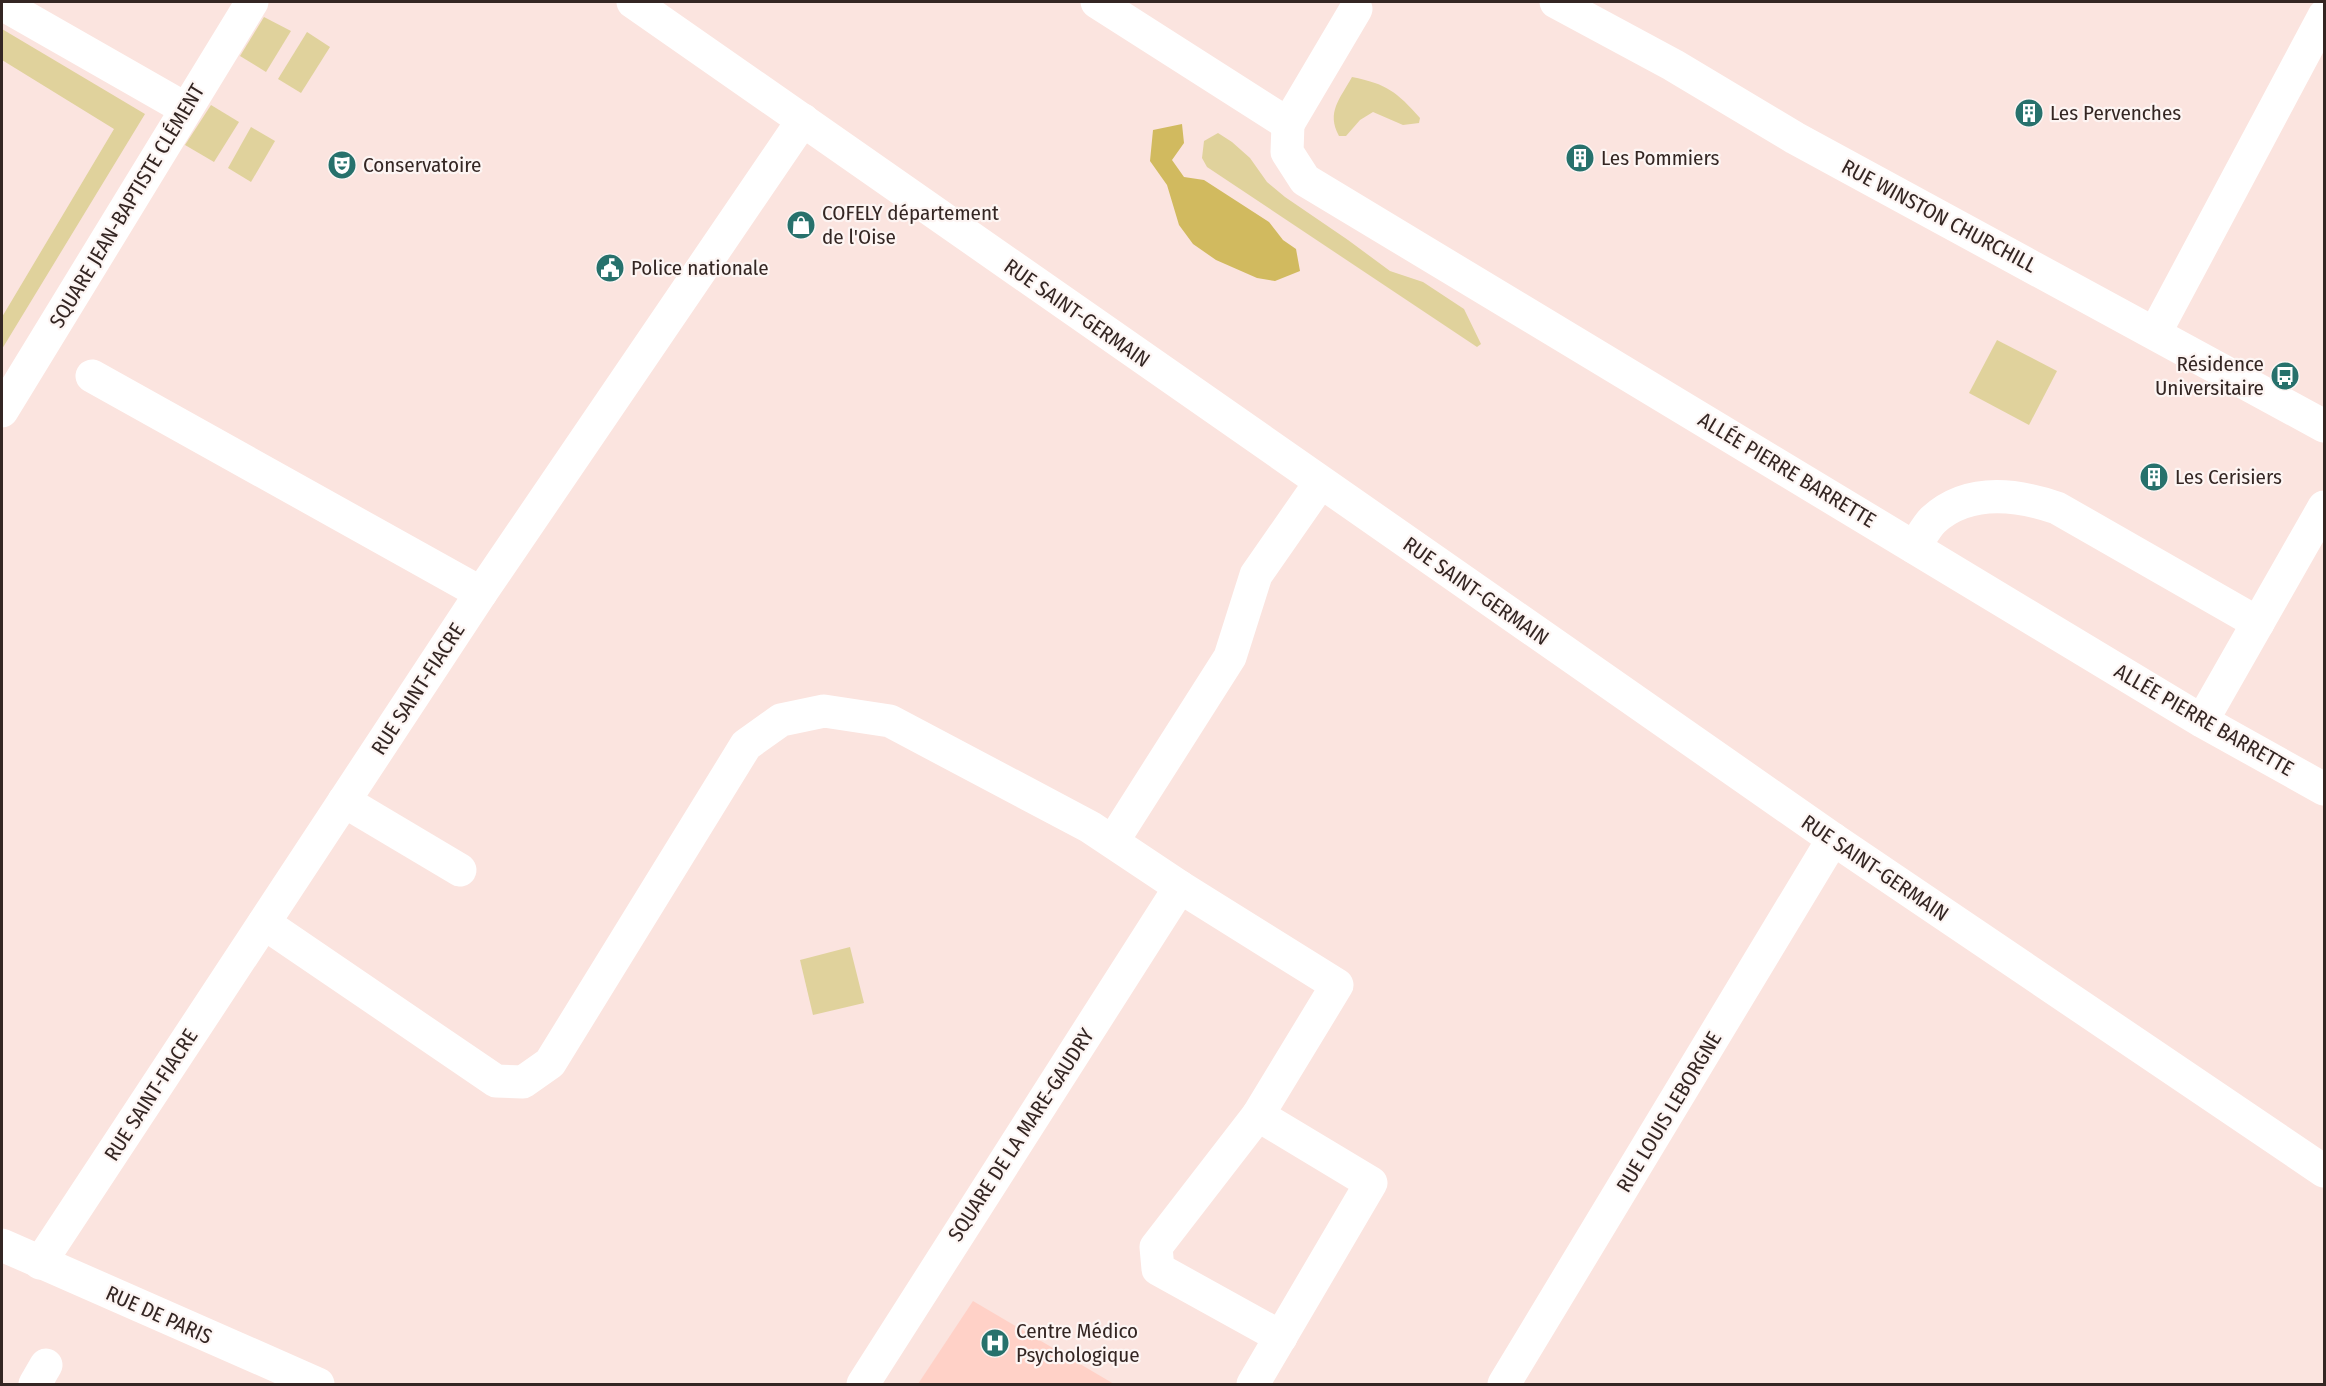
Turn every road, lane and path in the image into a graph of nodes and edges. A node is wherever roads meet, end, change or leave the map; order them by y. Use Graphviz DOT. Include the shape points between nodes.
graph roads {
  1 [pos="252,2"];
  2 [pos="633,2"];
  3 [pos="1098,2"];
  4 [pos="1556,2"];
  5 [pos="2,4"];
  6 [pos="1356,9"];
  7 [pos="2325,16"];
  8 [pos="186,109"];
  9 [pos="803,120"];
  10 [pos="1288,124"];
  11 [pos="2156,333"];
  12 [pos="92,376"];
  13 [pos="2,411"];
  14 [pos="2325,426"];
  15 [pos="1320,483"];
  16 [pos="2325,507"];
  17 [pos="1914,547"];
  18 [pos="481,594"];
  19 [pos="2258,623"];
  20 [pos="2202,721"];
  21 [pos="2325,789"];
  22 [pos="344,801"];
  23 [pos="1833,839"];
  24 [pos="1113,842"];
  25 [pos="460,870"];
  26 [pos="1180,887"];
  27 [pos="264,923"];
  28 [pos="1258,1115"];
  29 [pos="2325,1171"];
  30 [pos="2,1245"];
  31 [pos="40,1263"];
  32 [pos="1281,1337"];
  33 [pos="318,1384"];
  34 [pos="863,1384"];
  35 [pos="1253,1384"];
  36 [pos="1504,1384"];
  1 -- 8 [label="street, SQUARE JEAN-BAPTISTE CLÉMENT"];
  2 -- 9 [label="street, RUE SAINT-GERMAIN"];
  3 -- 10 [label="street"];
  4 -- 11 [label="street, RUE WINSTON CHURCHILL" via="1673,65 1795,138"];
  5 -- 8 [label="street"];
  6 -- 10 [label="street"];
  7 -- 11 [label="street"];
  8 -- 13 [label="street, SQUARE JEAN-BAPTISTE CLÉMENT"];
  9 -- 15 [label="street, RUE SAINT-GERMAIN"];
  9 -- 18 [label="street, RUE SAINT-FIACRE"];
  10 -- 17 [label="street, ALLÉE PIERRE BARRETTE" via="1287,152 1305,180"];
  11 -- 14 [label="street, RUE WINSTON CHURCHILL"];
  12 -- 18 [label="street"];
  15 -- 23 [label="street, RUE SAINT-GERMAIN"];
  15 -- 24 [label="street" via="1256,575 1230,657"];
  16 -- 19 [label="street"];
  17 -- 19 [label="street" via="1932,521 1958,503 2004,496 2032,500 2057,508"];
  17 -- 20 [label="street, ALLÉE PIERRE BARRETTE"];
  18 -- 22 [label="street, RUE SAINT-FIACRE"];
  19 -- 20 [label="street"];
  20 -- 21 [label="street, ALLÉE PIERRE BARRETTE"];
  22 -- 25 [label="street"];
  22 -- 27 [label="street, RUE SAINT-FIACRE"];
  23 -- 29 [label="street, RUE SAINT-GERMAIN"];
  23 -- 36 [label="street, RUE LOUIS LEBORGNE"];
  24 -- 26 [label="street"];
  24 -- 27 [label="street" via="891,721 824,711 781,720 746,745 550,1063 523,1082 496,1081"];
  26 -- 28 [label="street" via="1337,985"];
  26 -- 34 [label="street, SQUARE DE LA MARE-GAUDRY"];
  27 -- 31 [label="street, RUE SAINT-FIACRE"];
  28 -- 32 [label="street" via="1371,1183"];
  28 -- 32 [label="street" via="1156,1247 1158,1269"];
  30 -- 31 [label="street, RUE DE PARIS"];
  31 -- 33 [label="street, RUE DE PARIS"];
  32 -- 35 [label="street"];
}
